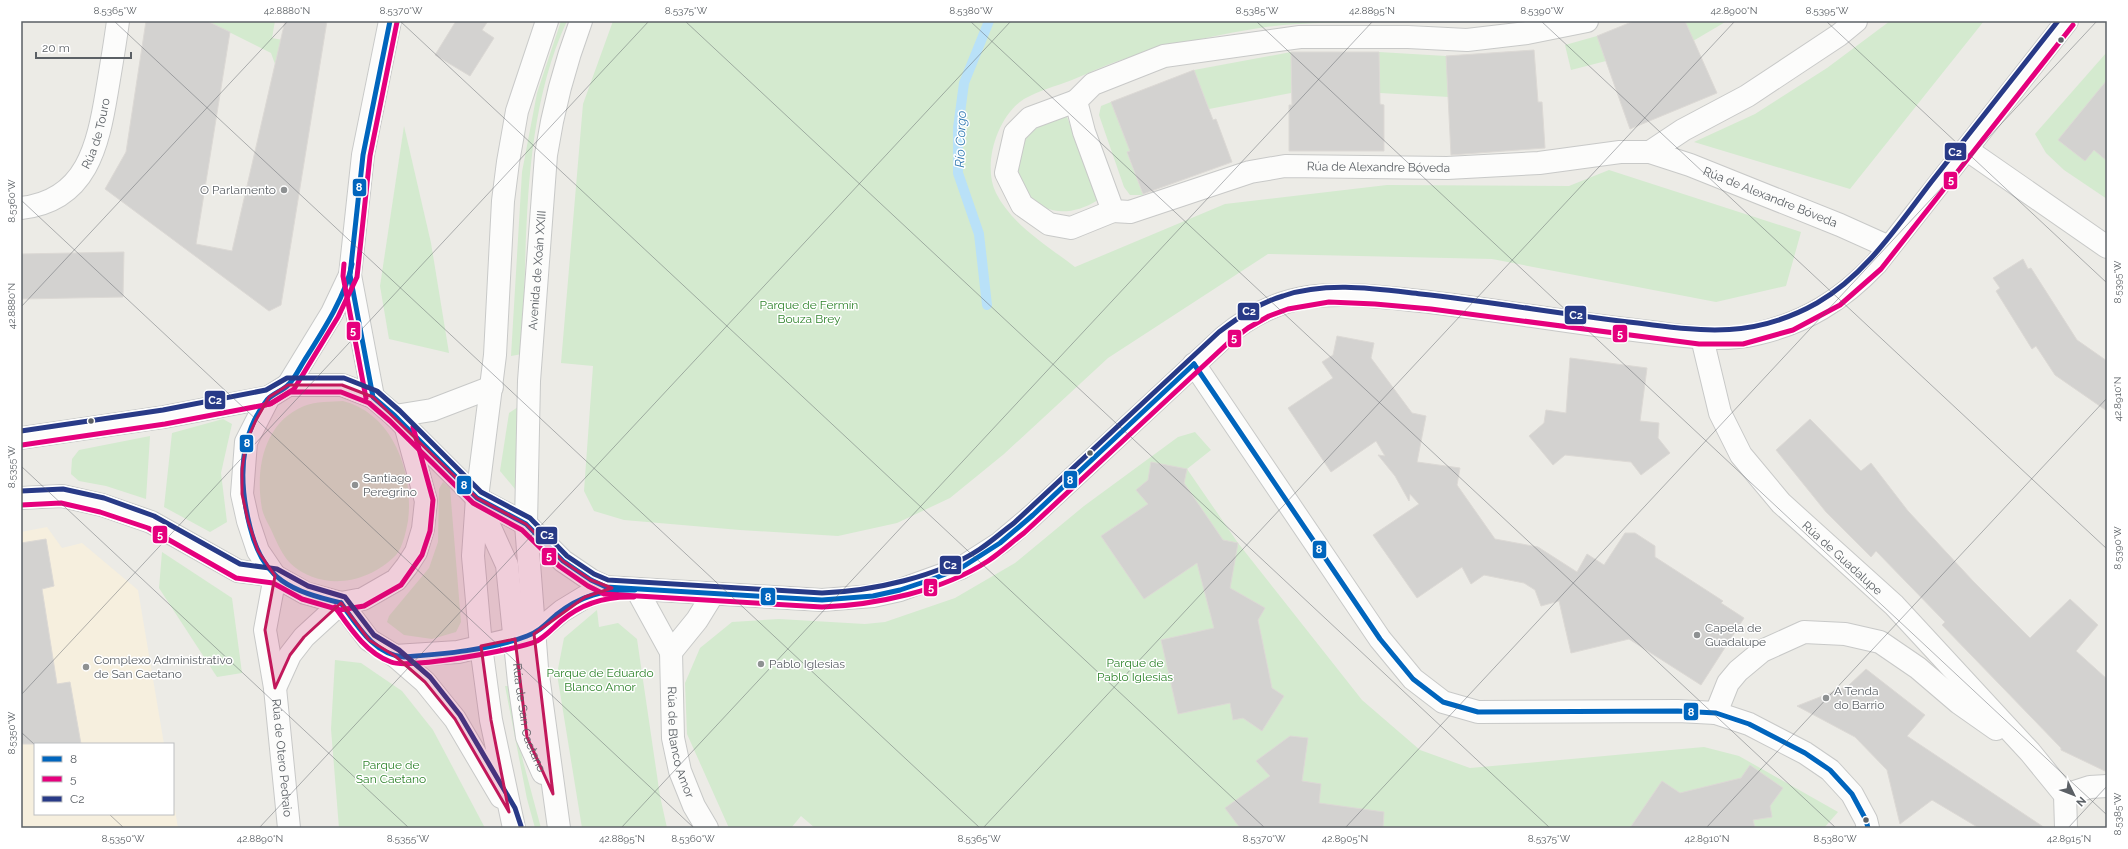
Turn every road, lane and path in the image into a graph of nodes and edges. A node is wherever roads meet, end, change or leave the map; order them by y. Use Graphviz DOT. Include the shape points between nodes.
graph roads {
  1 [pos="118,21"];
  2 [pos="390,21"];
  3 [pos="547,21"];
  4 [pos="581,21"];
  5 [pos="1587,21"];
  6 [pos="1856,21"];
  7 [pos="2067,21"];
  8 [pos="1076,100"];
  9 [pos="1966,149"];
  10 [pos="1650,152"];
  11 [pos="21,208"];
  12 [pos="1113,211"];
  13 [pos="1889,247"];
  14 [pos="2107,247"];
  15 [pos="350,275"];
  16 [pos="1702,338"];
  17 [pos="1194,364"];
  18 [pos="288,385"];
  19 [pos="492,387"];
  20 [pos="269,397"];
  21 [pos="373,397"];
  22 [pos="401,422"];
  23 [pos="21,438"];
  24 [pos="21,498"];
  25 [pos="477,498"];
  26 [pos="526,524"];
  27 [pos="275,576"];
  28 [pos="612,588"];
  29 [pos="637,590"];
  30 [pos="713,594"];
  31 [pos="342,603"];
  32 [pos="524,637"];
  33 [pos="481,646"];
  34 [pos="671,652"];
  35 [pos="395,656"];
  36 [pos="274,688"];
  37 [pos="1716,713"];
  38 [pos="2030,752"];
  39 [pos="2107,786"];
  40 [pos="2065,795"];
  41 [pos="512,820"];
  42 [pos="289,828"];
  43 [pos="559,828"];
  44 [pos="707,828"];
  45 [pos="1868,828"];
  46 [pos="2066,828"];
  1 -- 11 [label="street, Rúa de Touro" via="100,131 88,164 78,178 59,195"];
  2 -- 15 [label="street" via="363,155"];
  3 -- 19 [label="street" via="517,112 508,162 503,200"];
  4 -- 26 [label="street, Avenida de Xoán XXIII" via="552,119 546,155 529,381"];
  5 -- 8 [label="street, Rúa de Alexandre Bóveda" via="1527,33 1467,40 1300,37 1164,56 1093,84"];
  6 -- 10 [label="street" via="1747,96 1683,130"];
  7 -- 9 [label="street"];
  8 -- 12 [label="street" via="1084,132"];
  8 -- 12 [label="street, Rúa de Alexandre Bóveda" via="1030,118 1015,133 1006,173 1022,205 1049,224 1071,228"];
  9 -- 13 [label="street"];
  9 -- 14 [label="street"];
  10 -- 12 [label="street, Rúa de Alexandre Bóveda" via="1620,152 1539,163 1447,168 1285,166 1250,172 1130,212"];
  10 -- 13 [label="street, Rúa de Alexandre Bóveda" via="1697,168"];
  13 -- 16 [label="street" via="1844,295 1806,317 1755,334"];
  15 -- 18 [label="street" via="332,313"];
  15 -- 21 [label="street"];
  16 -- 17 [label="street" via="1597,326 1443,303 1327,294 1300,298 1258,312 1240,323"];
  16 -- 38 [label="street, Rúa de Guadalupe" via="1720,413 1741,454 1781,502 1894,605"];
  17 -- 30 [label="street" via="1018,528 961,568 900,590 848,599"];
  17 -- 37 [label="street" via="1380,639 1413,679 1443,702 1478,712 1671,710"];
  18 -- 20 [label="street"];
  18 -- 21 [label="street" via="342,385"];
  19 -- 22 [label="street"];
  19 -- 25 [label="street"];
  20 -- 23 [label="street" via="164,417"];
  20 -- 27 [label="street" via="246,442 242,494 258,551"];
  21 -- 22 [label="street"];
  22 -- 25 [label="street"];
  22 -- 31 [label="street" via="426,501 423,529 416,552 390,584 363,599"];
  24 -- 27 [label="street" via="62,496 102,505 151,522 238,570"];
  25 -- 26 [label="street"];
  25 -- 32 [label="street, Rúa de San Caetano" via="507,565"];
  25 -- 33 [label="street" via="473,556"];
  26 -- 28 [label="street" via="563,562 591,580"];
  26 -- 32 [label="street, Rúa de San Caetano"];
  27 -- 31 [label="street" via="305,593"];
  27 -- 36 [label="street, Rúa de Otero Pedraio" via="265,630"];
  28 -- 29 [label="street"];
  28 -- 32 [label="street" via="585,597"];
  29 -- 30 [label="street"];
  29 -- 34 [label="street, Rúa de Blanco Amor"];
  30 -- 34 [label="street" via="697,620"];
  31 -- 35 [label="street" via="369,640"];
  31 -- 36 [label="street, Rúa de Otero Pedraio" via="304,637 290,655"];
  32 -- 33 [label="street"];
  32 -- 43 [label="street, Rúa de San Caetano"];
  33 -- 35 [label="street" via="458,652"];
  33 -- 41 [label="street" via="491,720"];
  34 -- 44 [label="street, Rúa de Blanco Amor" via="673,738 680,771 694,806"];
  35 -- 41 [label="street" via="425,682 455,719"];
  36 -- 42 [label="street, Rúa de Otero Pedraio"];
  37 -- 38 [label="street, Rúa de Guadalupe" via="1728,684 1738,670 1762,651 1804,632 1845,634 1880,642 1918,668 1959,703"];
  37 -- 45 [label="street" via="1749,724 1805,753 1830,770 1852,794"];
  38 -- 40 [label="street, Rúa de Guadalupe"];
  39 -- 40 [label="street" via="2090,787"];
  40 -- 46 [label="street"];
}
